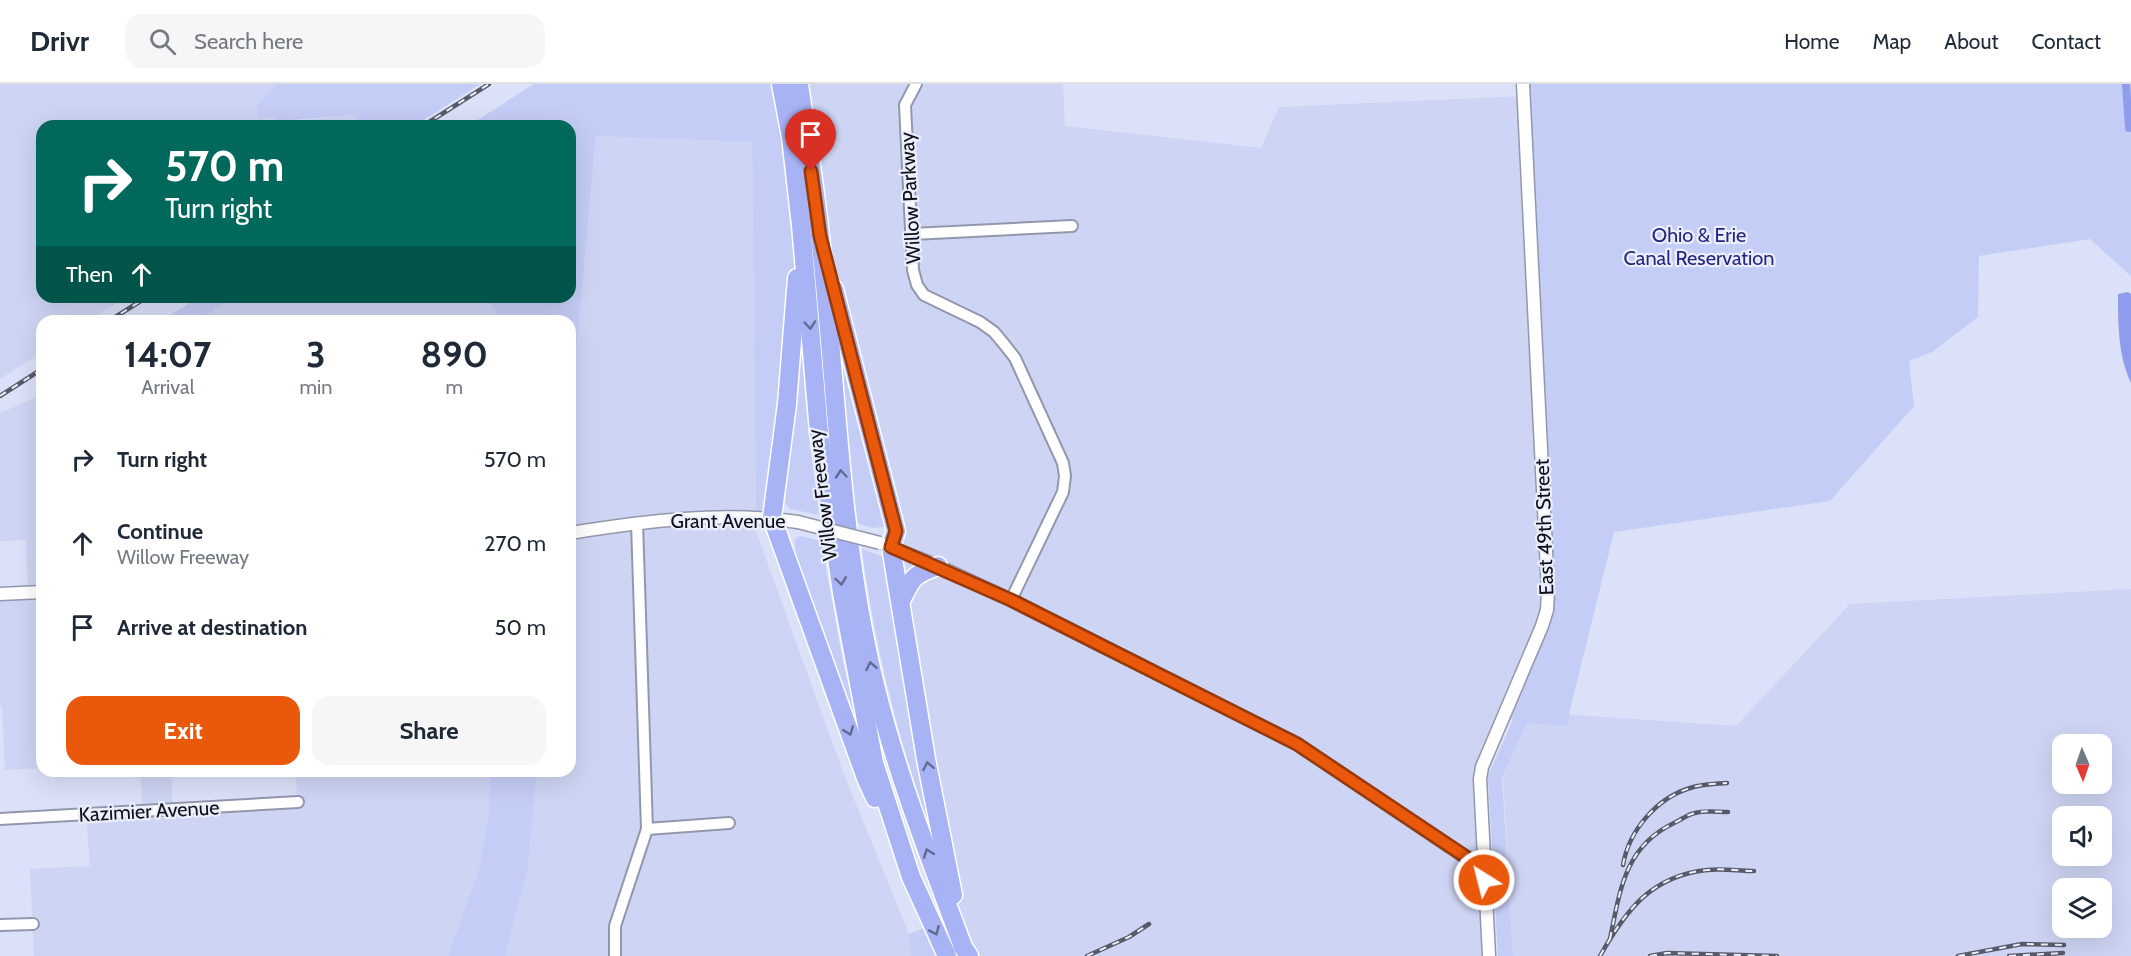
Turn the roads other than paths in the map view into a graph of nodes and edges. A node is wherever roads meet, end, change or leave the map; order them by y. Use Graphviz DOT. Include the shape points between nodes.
graph roads {
  1 [pos="781,84"];
  2 [pos="799,84"];
  3 [pos="916,84"];
  4 [pos="1523,84"];
  5 [pos="801,225"];
  6 [pos="1072,225"];
  7 [pos="912,234"];
  8 [pos="820,236"];
  9 [pos="772,518"];
  10 [pos="637,523"];
  11 [pos="576,532"];
  12 [pos="885,545"];
  13 [pos="938,566"];
  14 [pos="36,592"];
  15 [pos="0,594"];
  16 [pos="1011,600"];
  17 [pos="901,602"];
  18 [pos="298,802"];
  19 [pos="0,819"];
  20 [pos="729,823"];
  21 [pos="646,829"];
  22 [pos="1484,869"];
  23 [pos="911,877"];
  24 [pos="33,924"];
  25 [pos="0,925"];
  26 [pos="960,953"];
  27 [pos="615,956"];
  28 [pos="1489,956"];
  1 -- 5 [label="highway, Willow Freeway"];
  2 -- 8 [label="highway, Willow Freeway"];
  3 -- 7 [label="street, Willow Parkway" via="905,105"];
  4 -- 22 [label="street, East 49th Street" via="1548,610 1482,767"];
  5 -- 9 [label="highway" via="787,404"];
  5 -- 23 [label="highway, Willow Freeway, one-way" via="819,432 842,593 874,763"];
  6 -- 7 [label="street"];
  7 -- 16 [label="street, Willow Parkway" via="913,270 920,291 980,322 1004,344 1015,358 1063,463 1063,492"];
  8 -- 12 [label="highway" via="896,531"];
  26 -- 8 [label="highway, Willow Freeway, one-way" via="893,746 869,656 843,504"];
  9 -- 10 [label="street, Grant Avenue" via="711,517"];
  9 -- 12 [label="street, Grant Avenue, bridge"];
  9 -- 23 [label="highway, one-way" via="866,778"];
  10 -- 11 [label="street, Grant Avenue"];
  10 -- 21 [label="street"];
  12 -- 13 [label="street, Grant Avenue"];
  12 -- 17 [label="highway"];
  13 -- 16 [label="street, Grant Avenue"];
  13 -- 17 [label="highway" via="912,579"];
  14 -- 15 [label="street"];
  16 -- 22 [label="street, Grant Avenue" via="1297,744"];
  26 -- 17 [label="highway, one-way"];
  18 -- 19 [label="street, Kazimier Avenue"];
  20 -- 21 [label="street"];
  21 -- 27 [label="street" via="615,926"];
  22 -- 28 [label="street, East 49th Street"];
  23 -- 26 [label="highway, Willow Freeway, one-way"];
  24 -- 25 [label="street"];
}
